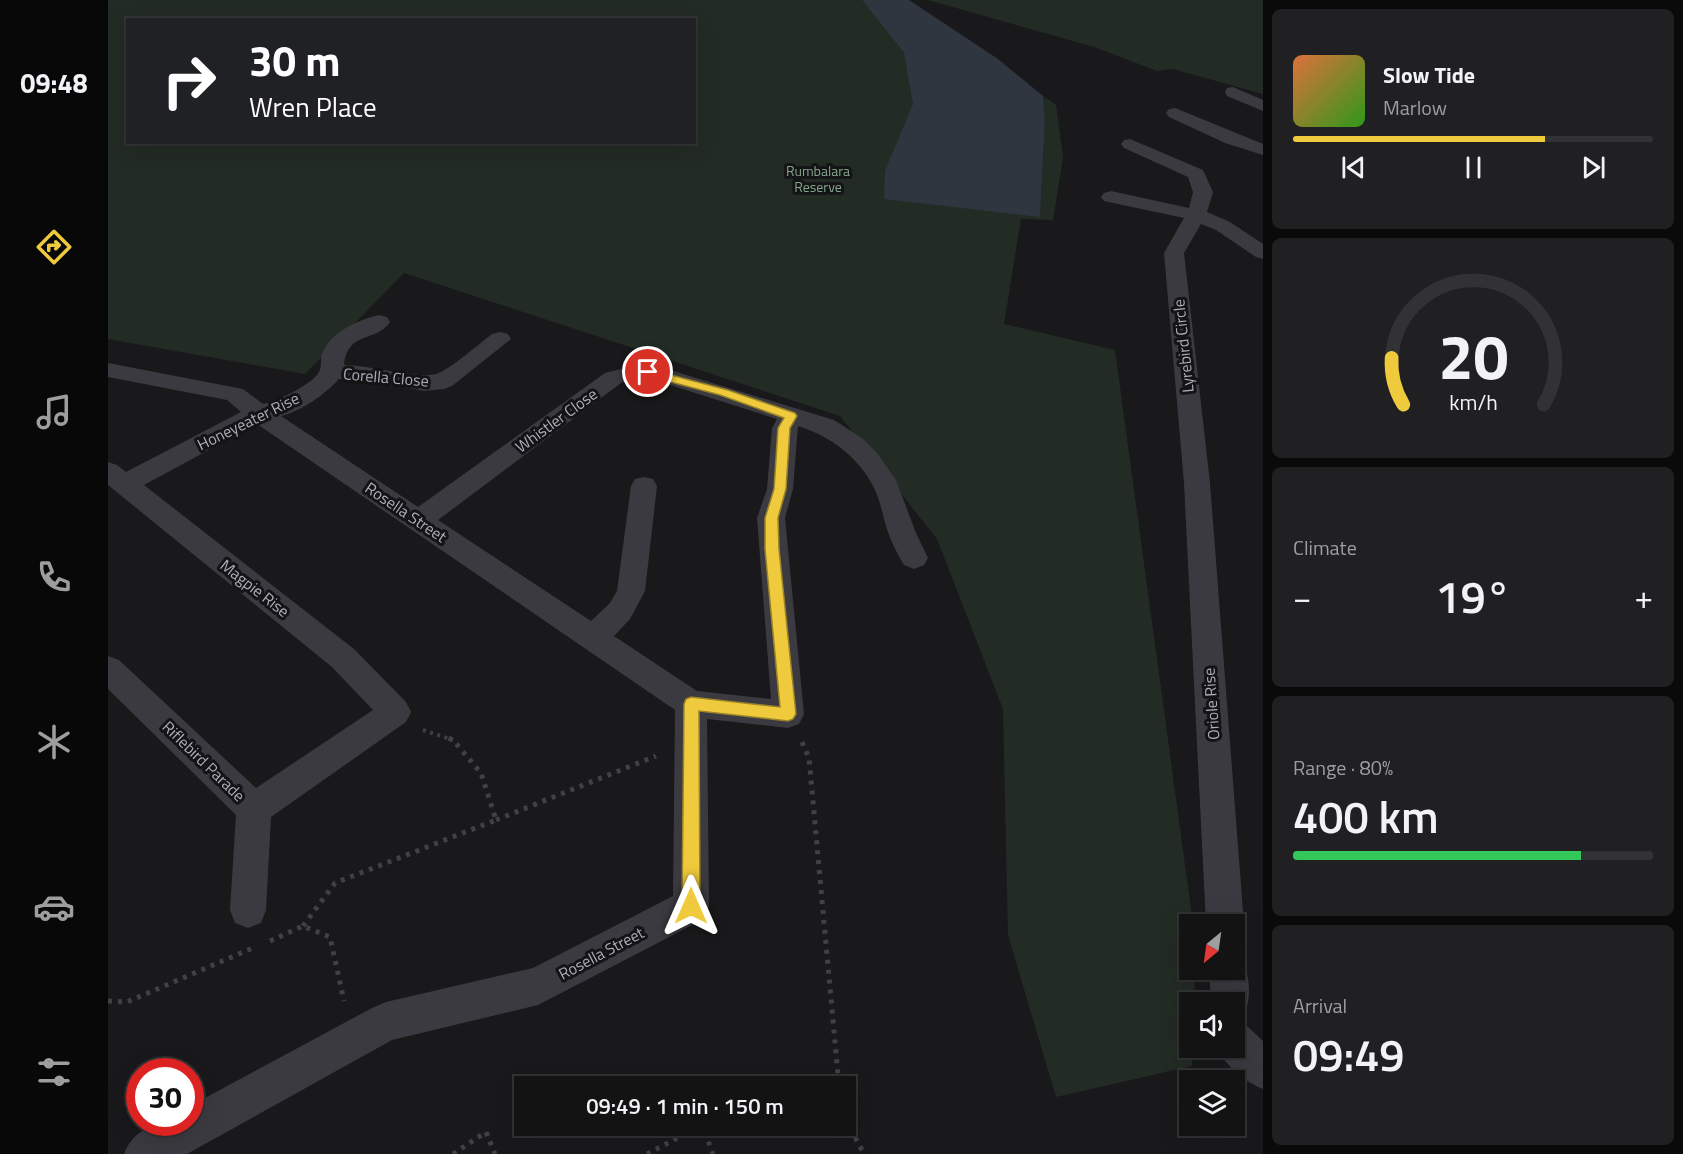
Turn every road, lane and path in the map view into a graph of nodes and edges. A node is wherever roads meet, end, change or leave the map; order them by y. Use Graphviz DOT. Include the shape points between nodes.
graph roads {
  1 [pos="1233,92"];
  2 [pos="1263,106"];
  3 [pos="1175,113"];
  4 [pos="1130,144"];
  5 [pos="1263,150"];
  6 [pos="1111,197"];
  7 [pos="1196,215"];
  8 [pos="1263,253"];
  9 [pos="379,322"];
  10 [pos="500,339"];
  11 [pos="108,370"];
  12 [pos="331,372"];
  13 [pos="258,413"];
  14 [pos="791,416"];
  15 [pos="117,477"];
  16 [pos="1197,483"];
  17 [pos="644,486"];
  18 [pos="420,520"];
  19 [pos="914,558"];
  20 [pos="594,638"];
  21 [pos="108,669"];
  22 [pos="691,704"];
  23 [pos="788,714"];
  24 [pos="390,715"];
  25 [pos="692,741"];
  26 [pos="254,809"];
  27 [pos="496,820"];
  28 [pos="248,910"];
  29 [pos="1224,914"];
  30 [pos="303,926"];
  31 [pos="108,1001"];
  32 [pos="352,1041"];
  33 [pos="1245,1051"];
  34 [pos="1263,1068"];
  35 [pos="838,1076"];
  36 [pos="855,1136"];
  37 [pos="145,1154"];
  38 [pos="453,1154"];
  39 [pos="495,1154"];
  40 [pos="647,1154"];
  41 [pos="713,1154"];
  42 [pos="864,1154"];
  1 -- 2 [label="street"];
  3 -- 5 [label="street"];
  4 -- 7 [label="street" via="1196,174 1203,192"];
  6 -- 7 [label="street"];
  7 -- 8 [label="street" via="1223,226"];
  7 -- 16 [label="street, Lyrebird Circle" via="1173,253"];
  9 -- 12 [label="street, Honeyeater Rise" via="348,336 339,345"];
  10 -- 12 [label="street, Corella Close" via="444,381 423,383 364,372"];
  11 -- 13 [label="street, Rosella Street" via="235,394"];
  12 -- 13 [label="street, Honeyeater Rise" via="325,382 283,408"];
  13 -- 15 [label="street, Honeyeater Rise"];
  13 -- 18 [label="street, Rosella Street"];
  14 -- 18 [label="street, Whistler Close" via="670,377 621,374"];
  14 -- 19 [label="street, Whistler Close" via="840,434 868,459 887,487"];
  14 -- 23 [label="street" via="784,428 780,489 771,518"];
  15 -- 24 [label="street, Magpie Rise" via="343,658"];
  16 -- 29 [label="street, Oriole Rise"];
  17 -- 20 [label="street" via="631,591 618,615"];
  18 -- 20 [label="street, Rosella Street"];
  20 -- 22 [label="street, Rosella Street"];
  21 -- 26 [label="street, Riflebird Parade"];
  22 -- 23 [label="street"];
  22 -- 25 [label="street, Rosella Street"];
  23 -- 35 [label="path" via="809,758"];
  24 -- 26 [label="street, Riflebird Parade"];
  24 -- 27 [label="path" via="453,740 481,773"];
  25 -- 27 [label="path"];
  25 -- 32 [label="street, Rosella Street" via="691,906 538,986 386,1022"];
  26 -- 28 [label="street"];
  27 -- 30 [label="path" via="335,883"];
  30 -- 31 [label="path" via="127,1002"];
  30 -- 32 [label="path" via="330,937"];
  32 -- 37 [label="street, Rosella Street"];
  33 -- 34 [label="street"];
  36 -- 42 [label="path"];
  38 -- 39 [label="path" via="486,1132"];
  40 -- 41 [label="path" via="702,1125"];
}
